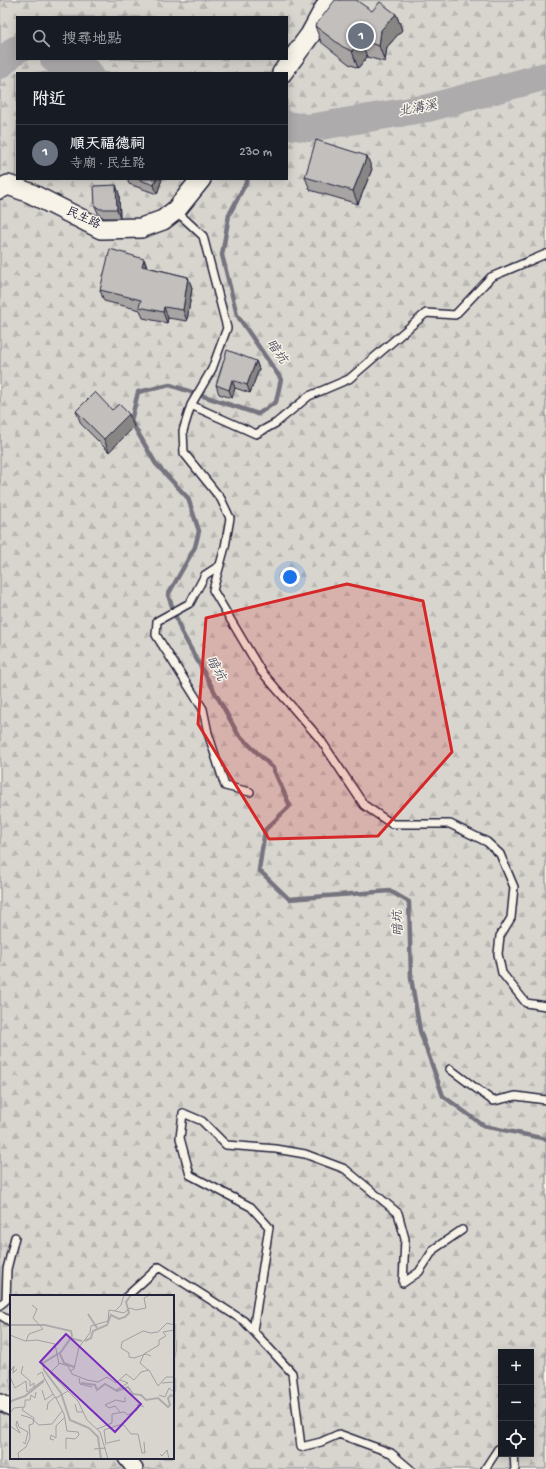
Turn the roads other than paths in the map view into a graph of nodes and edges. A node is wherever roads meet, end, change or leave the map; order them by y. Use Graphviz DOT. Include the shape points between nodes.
graph roads {
  1 [pos="329,0"];
  2 [pos="283,72"];
  3 [pos="199,180"];
  4 [pos="0,189"];
  5 [pos="176,210"];
  6 [pos="546,254"];
  7 [pos="191,405"];
  8 [pos="219,566"];
  9 [pos="250,792"];
  10 [pos="546,1006"];
  11 [pos="450,1069"];
  12 [pos="546,1100"];
  13 [pos="462,1230"];
  14 [pos="15,1237"];
  15 [pos="128,1295"];
  16 [pos="0,1305"];
  17 [pos="0,1315"];
  18 [pos="10,1321"];
  19 [pos="253,1330"];
  20 [pos="0,1402"];
  21 [pos="10,1407"];
  22 [pos="498,1449"];
  23 [pos="514,1457"];
  24 [pos="127,1459"];
  25 [pos="135,1469"];
  26 [pos="410,1469"];
  27 [pos="485,1469"];
  28 [pos="515,1469"];
  1 -- 2 [label="street" via="310,35"];
  3 -- 5 [label="street, 民生路"];
  4 -- 5 [label="street, 民生路" via="8,185 30,193 101,229 141,228 163,220"];
  5 -- 7 [label="lane" via="203,236 227,328 212,369"];
  6 -- 7 [label="lane" via="491,277 455,315 426,313 349,379 309,396 276,423 256,434"];
  7 -- 8 [label="lane" via="183,431 184,453 221,499 230,518"];
  8 -- 9 [label="lane" via="205,575 190,603 157,621 156,635 202,709 225,786"];
  8 -- 10 [label="lane" via="213,590 261,671 320,739 364,805 392,824 450,824 487,842 500,854 514,887 511,918 500,936 498,954 502,973 526,1003"];
  11 -- 12 [label="lane" via="493,1101 516,1096"];
  13 -- 19 [label="lane" via="434,1249 419,1272 403,1283 405,1239 398,1213 345,1170 305,1154 226,1145 202,1121 183,1113 180,1138 190,1175 251,1207 269,1227"];
  14 -- 16 [label="lane" via="7,1269 6,1300"];
  15 -- 19 [label="lane" via="159,1266 244,1321"];
  17 -- 18 [label="lane"];
  19 -- 26 [label="lane" via="292,1373 301,1447 339,1434 392,1453"];
  20 -- 21 [label="street"];
  22 -- 27 [label="lane"];
  23 -- 28 [label="lane"];
  24 -- 25 [label="street"];
}
